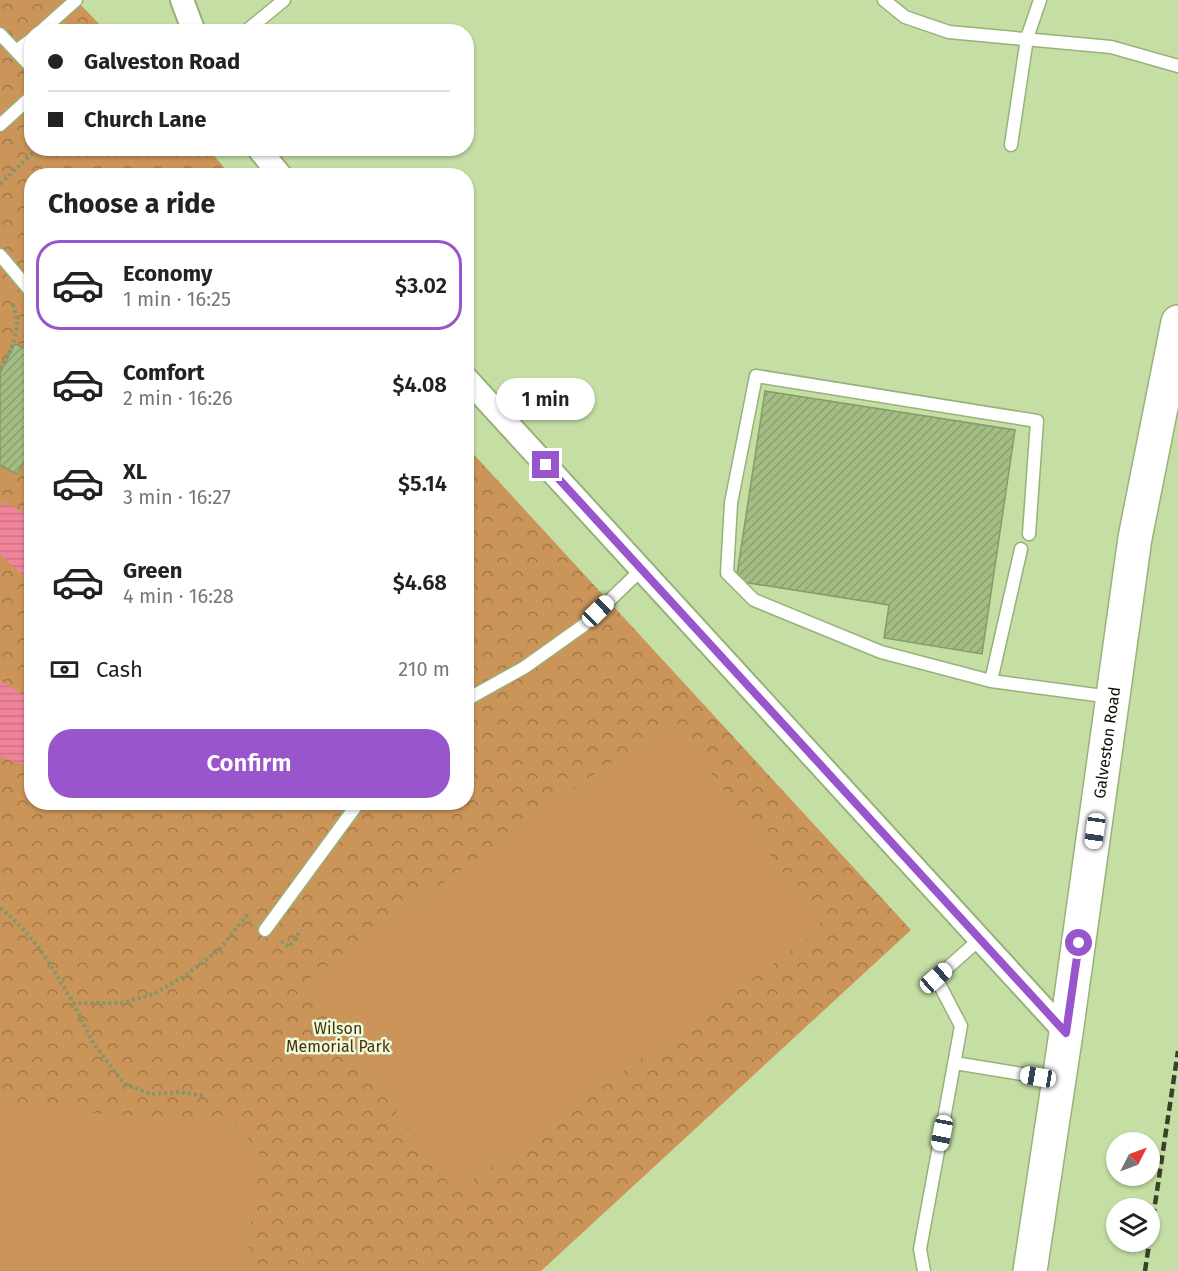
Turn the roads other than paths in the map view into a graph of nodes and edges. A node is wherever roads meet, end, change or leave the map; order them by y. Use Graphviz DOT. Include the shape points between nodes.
graph roads {
  1 [pos="76,0"];
  2 [pos="182,0"];
  3 [pos="284,0"];
  4 [pos="884,0"];
  5 [pos="1040,0"];
  6 [pos="49,24"];
  7 [pos="191,24"];
  8 [pos="255,24"];
  9 [pos="0,34"];
  10 [pos="1027,38"];
  11 [pos="24,45"];
  12 [pos="16,51"];
  13 [pos="24,60"];
  14 [pos="1178,66"];
  15 [pos="24,103"];
  16 [pos="0,125"];
  17 [pos="1011,145"];
  18 [pos="265,156"];
  19 [pos="274,168"];
  20 [pos="0,255"];
  21 [pos="24,284"];
  22 [pos="1178,322"];
  23 [pos="474,387"];
  24 [pos="1029,534"];
  25 [pos="1021,549"];
  26 [pos="642,569"];
  27 [pos="991,681"];
  28 [pos="474,696"];
  29 [pos="1113,697"];
  30 [pos="353,810"];
  31 [pos="265,930"];
  32 [pos="980,939"];
  33 [pos="1066,1033"];
  34 [pos="955,1063"];
  35 [pos="1059,1080"];
  36 [pos="924,1271"];
  37 [pos="1030,1271"];
  1 -- 6 [label="lane"];
  2 -- 7 [label="street"];
  3 -- 8 [label="lane"];
  4 -- 10 [label="lane" via="905,17 949,32"];
  5 -- 10 [label="lane"];
  9 -- 12 [label="lane"];
  10 -- 14 [label="lane" via="1111,47"];
  10 -- 17 [label="lane"];
  11 -- 12 [label="lane"];
  12 -- 13 [label="lane"];
  15 -- 16 [label="lane"];
  18 -- 19 [label="street"];
  20 -- 21 [label="lane"];
  22 -- 29 [label="main road, Galveston Road" via="1136,538"];
  23 -- 26 [label="street"];
  24 -- 27 [label="lane" via="1037,421 756,376 731,503 727,573 754,600 775,609 881,652"];
  25 -- 27 [label="lane"];
  26 -- 28 [label="lane" via="584,625 525,667"];
  26 -- 32 [label="street"];
  27 -- 29 [label="lane"];
  29 -- 33 [label="main road, Galveston Road"];
  30 -- 31 [label="lane"];
  32 -- 33 [label="street"];
  32 -- 34 [label="lane" via="936,978 961,1026"];
  33 -- 35 [label="main road, Galveston Road"];
  34 -- 35 [label="lane"];
  34 -- 36 [label="lane" via="920,1249"];
  35 -- 37 [label="main road, Galveston Road"];
}
